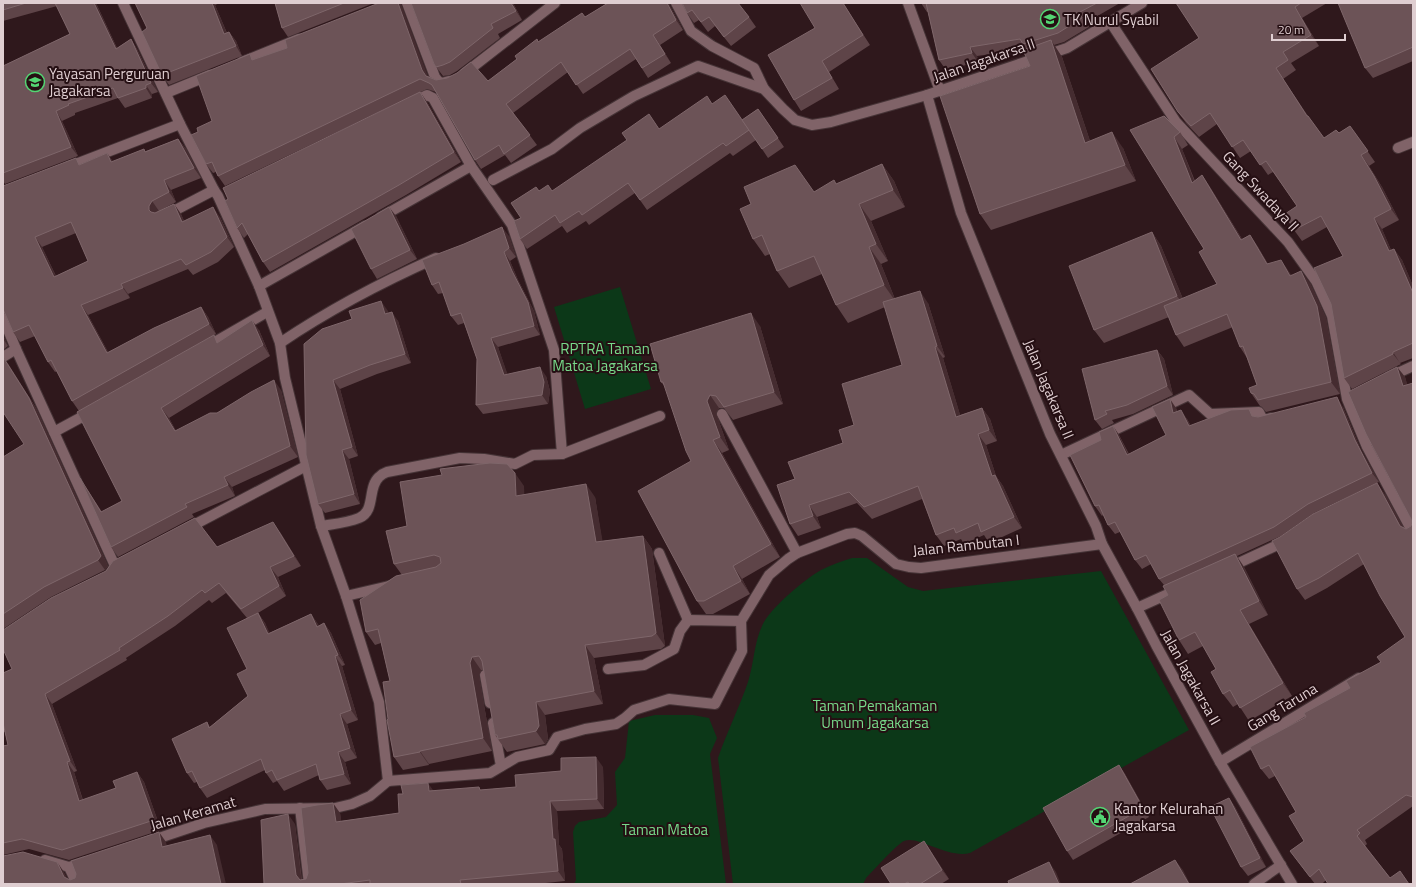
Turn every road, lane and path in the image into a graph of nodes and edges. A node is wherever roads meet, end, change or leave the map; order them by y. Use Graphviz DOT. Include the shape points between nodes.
graph roads {
  1 [pos="122,3"];
  2 [pos="407,3"];
  3 [pos="555,3"];
  4 [pos="676,3"];
  5 [pos="908,3"];
  6 [pos="1142,3"];
  7 [pos="1111,23"];
  8 [pos="307,36"];
  9 [pos="236,65"];
  10 [pos="222,70"];
  11 [pos="764,89"];
  12 [pos="940,91"];
  13 [pos="166,93"];
  14 [pos="927,95"];
  15 [pos="399,108"];
  16 [pos="180,124"];
  17 [pos="1413,142"];
  18 [pos="1398,148"];
  19 [pos="471,166"];
  20 [pos="62,170"];
  21 [pos="493,180"];
  22 [pos="219,193"];
  23 [pos="162,217"];
  24 [pos="444,255"];
  25 [pos="259,286"];
  26 [pos="268,312"];
  27 [pos="3,318"];
  28 [pos="280,343"];
  29 [pos="16,349"];
  30 [pos="200,350"];
  31 [pos="3,357"];
  32 [pos="1413,366"];
  33 [pos="1382,381"];
  34 [pos="101,406"];
  35 [pos="722,414"];
  36 [pos="660,416"];
  37 [pos="1282,416"];
  38 [pos="54,432"];
  39 [pos="562,454"];
  40 [pos="1060,455"];
  41 [pos="306,466"];
  42 [pos="321,526"];
  43 [pos="179,533"];
  44 [pos="1413,533"];
  45 [pos="1295,534"];
  46 [pos="1102,544"];
  47 [pos="659,553"];
  48 [pos="797,554"];
  49 [pos="1223,570"];
  50 [pos="105,577"];
  51 [pos="399,584"];
  52 [pos="1189,585"];
  53 [pos="346,596"];
  54 [pos="1137,608"];
  55 [pos="688,620"];
  56 [pos="741,621"];
  57 [pos="608,669"];
  58 [pos="485,675"];
  59 [pos="1358,678"];
  60 [pos="1220,762"];
  61 [pos="501,766"];
  62 [pos="388,781"];
  63 [pos="300,808"];
  64 [pos="144,843"];
  65 [pos="36,857"];
  66 [pos="91,860"];
  67 [pos="1281,865"];
  68 [pos="69,867"];
  69 [pos="77,884"];
  70 [pos="309,884"];
  71 [pos="1254,884"];
  72 [pos="1292,884"];
  1 -- 13 [label="street"];
  2 -- 3 [label="street" via="435,77 442,83 460,77"];
  4 -- 11 [label="street" via="691,31 712,46 754,68"];
  5 -- 12 [label="street"];
  6 -- 7 [label="street, Jalan Jagakarsa II"];
  7 -- 12 [label="street, Jalan Jagakarsa II" via="1067,48"];
  7 -- 44 [label="street, Gang Swadaya II" via="1176,122 1288,242 1316,281 1332,316 1347,399 1384,487"];
  8 -- 9 [label="street"];
  10 -- 13 [label="street"];
  11 -- 14 [label="street" via="795,120 812,125"];
  11 -- 21 [label="street" via="698,66 634,96 580,128 552,149"];
  12 -- 14 [label="street, Jalan Jagakarsa II"];
  13 -- 16 [label="street"];
  14 -- 40 [label="street, Jalan Jagakarsa II" via="961,213"];
  15 -- 19 [label="street" via="427,95 433,98"];
  16 -- 20 [label="street"];
  16 -- 22 [label="street"];
  17 -- 18 [label="street"];
  19 -- 25 [label="street"];
  19 -- 39 [label="street" via="509,226 554,350"];
  22 -- 23 [label="street"];
  22 -- 25 [label="street"];
  24 -- 28 [label="street" via="396,276"];
  25 -- 26 [label="street"];
  26 -- 28 [label="street"];
  26 -- 30 [label="street"];
  27 -- 29 [label="street"];
  28 -- 41 [label="street" via="281,380"];
  29 -- 31 [label="street"];
  29 -- 38 [label="street"];
  32 -- 33 [label="street"];
  34 -- 38 [label="street"];
  35 -- 48 [label="street"];
  36 -- 39 [label="street"];
  37 -- 40 [label="street" via="1263,420 1259,412 1210,414 1189,395"];
  38 -- 50 [label="street" via="118,564 110,575"];
  39 -- 42 [label="street" via="533,456 515,464 460,458 387,472 378,477 370,506 360,518"];
  40 -- 46 [label="street, Jalan Jagakarsa II" via="1096,526"];
  41 -- 42 [label="street"];
  41 -- 43 [label="street"];
  42 -- 53 [label="street"];
  45 -- 49 [label="street" via="1284,542"];
  46 -- 48 [label="street, Jalan Rambutan I" via="921,568 896,564 855,533"];
  46 -- 54 [label="street, Jalan Jagakarsa II"];
  47 -- 55 [label="street"];
  48 -- 56 [label="street, Jalan Rambutan I" via="769,575"];
  51 -- 53 [label="street"];
  52 -- 54 [label="street"];
  53 -- 62 [label="street" via="379,702"];
  54 -- 60 [label="street, Jalan Jagakarsa II"];
  55 -- 56 [label="street"];
  55 -- 57 [label="street" via="680,631 674,649 644,665"];
  56 -- 61 [label="street" via="742,651 715,704 669,699 634,710 616,724 558,737 549,750 517,757"];
  58 -- 61 [label="street"];
  59 -- 60 [label="street, Gang Taruna"];
  60 -- 67 [label="street, Jalan Jagakarsa II"];
  61 -- 62 [label="street" via="490,773"];
  62 -- 63 [label="street, Jalan Keramat" via="370,796 352,804 335,808"];
  63 -- 64 [label="street, Jalan Keramat" via="265,810 204,823"];
  63 -- 70 [label="street"];
  65 -- 68 [label="street"];
  66 -- 68 [label="street"];
  67 -- 71 [label="street"];
  67 -- 72 [label="street, Jalan Jagakarsa II"];
  68 -- 69 [label="street"];
}
